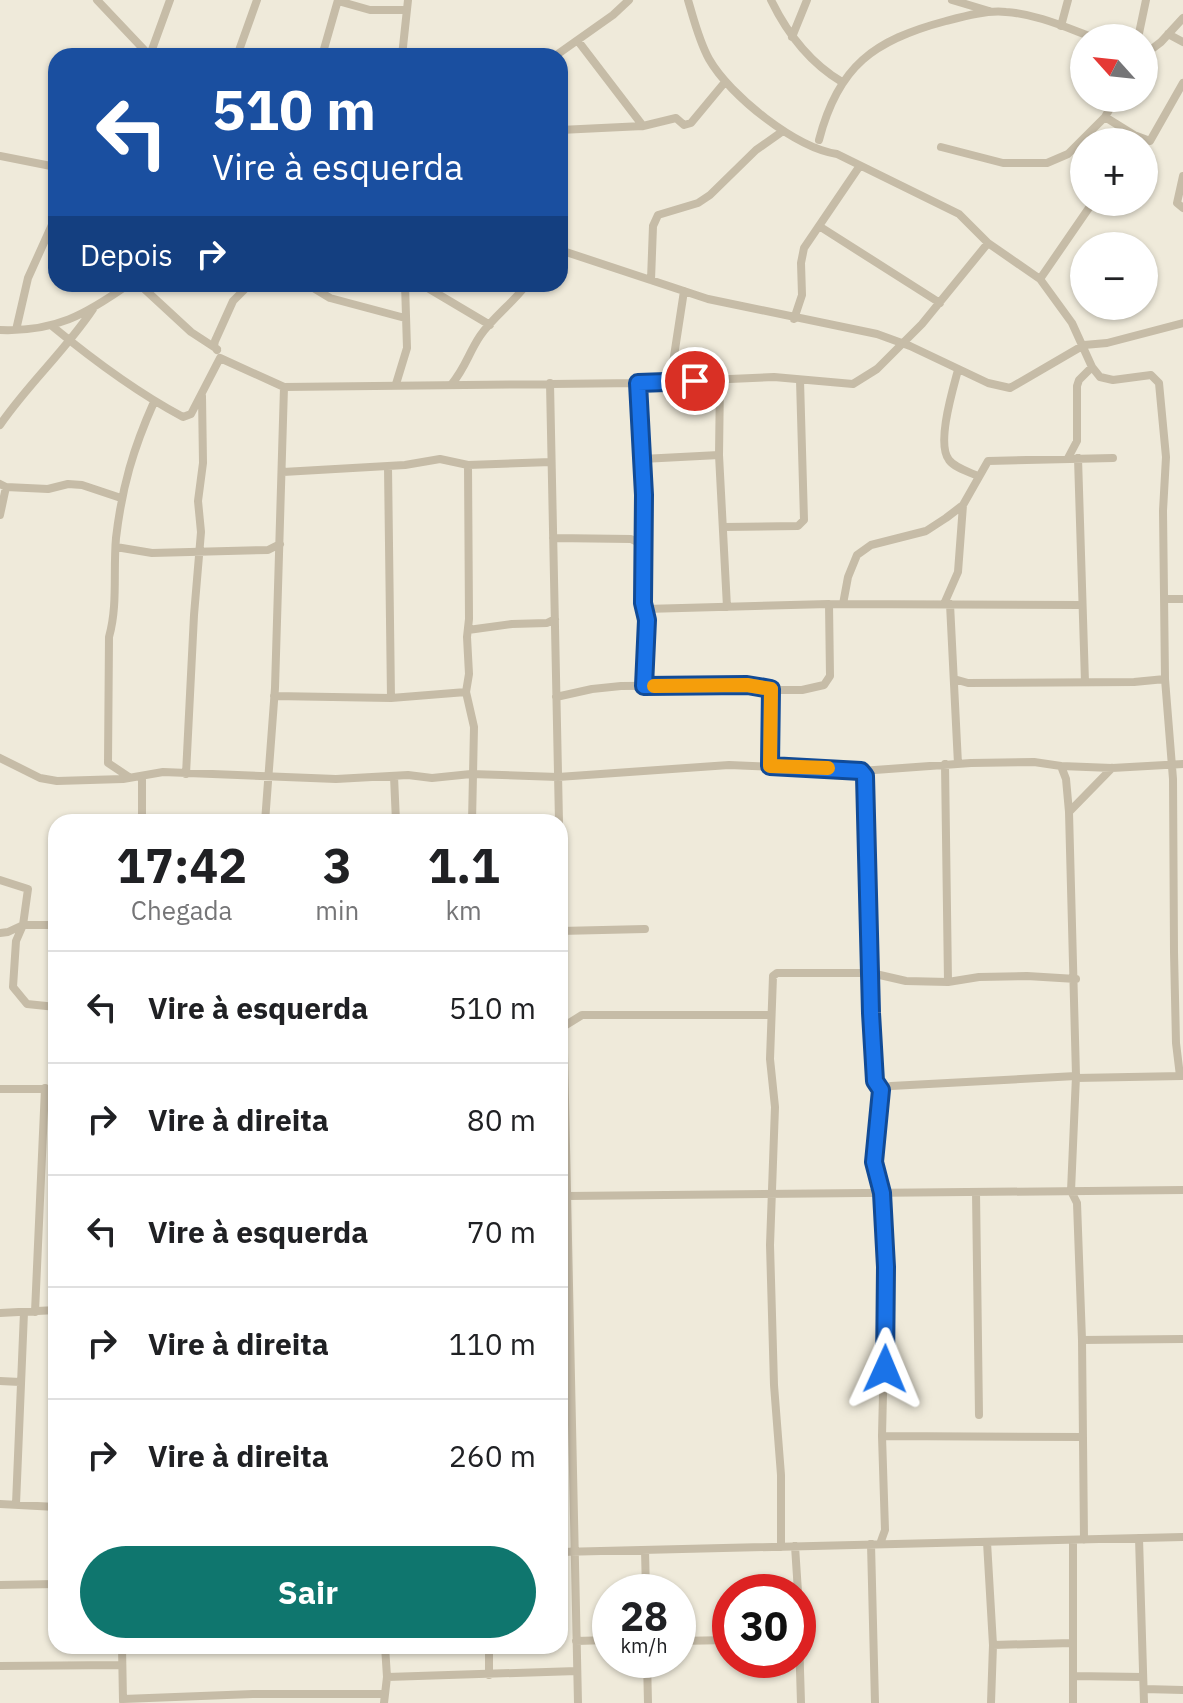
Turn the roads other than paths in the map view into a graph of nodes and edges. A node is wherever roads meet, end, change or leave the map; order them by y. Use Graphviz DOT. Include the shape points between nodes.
graph roads {
  1 [pos="97,0"];
  2 [pos="170,0"];
  3 [pos="257,0"];
  4 [pos="408,0"];
  5 [pos="629,0"];
  6 [pos="688,0"];
  7 [pos="771,0"];
  8 [pos="807,0"];
  9 [pos="954,0"];
  10 [pos="1068,0"];
  11 [pos="1146,0"];
  12 [pos="338,1"];
  13 [pos="405,10"];
  14 [pos="990,11"];
  15 [pos="957,18"];
  16 [pos="1183,18"];
  17 [pos="1141,24"];
  18 [pos="1061,26"];
  19 [pos="1070,29"];
  20 [pos="1168,34"];
  21 [pos="792,37"];
  22 [pos="578,41"];
  23 [pos="1183,42"];
  24 [pos="1158,43"];
  25 [pos="142,48"];
  26 [pos="153,48"];
  27 [pos="240,48"];
  28 [pos="324,48"];
  29 [pos="403,48"];
  30 [pos="567,48"];
  31 [pos="725,82"];
  32 [pos="842,82"];
  33 [pos="1183,83"];
  34 [pos="1108,112"];
  35 [pos="1105,117"];
  36 [pos="643,126"];
  37 [pos="1118,128"];
  38 [pos="568,130"];
  39 [pos="1158,130"];
  40 [pos="783,131"];
  41 [pos="819,140"];
  42 [pos="806,142"];
  43 [pos="941,147"];
  44 [pos="837,154"];
  45 [pos="0,156"];
  46 [pos="48,165"];
  47 [pos="859,167"];
  48 [pos="1183,176"];
  49 [pos="1183,208"];
  50 [pos="1083,216"];
  51 [pos="819,226"];
  52 [pos="48,234"];
  53 [pos="988,243"];
  54 [pos="568,253"];
  55 [pos="1040,279"];
  56 [pos="651,280"];
  57 [pos="684,291"];
  58 [pos="117,292"];
  59 [pos="148,292"];
  60 [pos="242,292"];
  61 [pos="320,292"];
  62 [pos="405,292"];
  63 [pos="434,292"];
  64 [pos="520,292"];
  65 [pos="940,303"];
  66 [pos="93,309"];
  67 [pos="405,318"];
  68 [pos="794,319"];
  69 [pos="490,325"];
  70 [pos="1182,325"];
  71 [pos="52,326"];
  72 [pos="0,330"];
  73 [pos="16,330"];
  74 [pos="69,341"];
  75 [pos="903,343"];
  76 [pos="1084,345"];
  77 [pos="218,354"];
  78 [pos="1092,367"];
  79 [pos="465,369"];
  80 [pos="958,370"];
  81 [pos="720,380"];
  82 [pos="800,380"];
  83 [pos="670,382"];
  84 [pos="550,383"];
  85 [pos="638,383"];
  86 [pos="396,384"];
  87 [pos="451,385"];
  88 [pos="476,385"];
  89 [pos="284,387"];
  90 [pos="202,394"];
  91 [pos="154,402"];
  92 [pos="0,425"];
  93 [pos="719,455"];
  94 [pos="1068,458"];
  95 [pos="1078,458"];
  96 [pos="1113,458"];
  97 [pos="642,459"];
  98 [pos="551,462"];
  99 [pos="468,465"];
  100 [pos="388,467"];
  101 [pos="283,472"];
  102 [pos="978,476"];
  103 [pos="3,486"];
  104 [pos="121,498"];
  105 [pos="963,505"];
  106 [pos="0,515"];
  107 [pos="724,527"];
  108 [pos="644,530"];
  109 [pos="553,538"];
  110 [pos="631,539"];
  111 [pos="280,544"];
  112 [pos="643,545"];
  113 [pos="116,547"];
  114 [pos="200,550"];
  115 [pos="268,550"];
  116 [pos="279,558"];
  117 [pos="1165,599"];
  118 [pos="1183,599"];
  119 [pos="829,604"];
  120 [pos="843,604"];
  121 [pos="947,604"];
  122 [pos="1081,605"];
  123 [pos="727,607"];
  124 [pos="645,609"];
  125 [pos="551,621"];
  126 [pos="468,630"];
  127 [pos="954,679"];
  128 [pos="1165,679"];
  129 [pos="1085,682"];
  130 [pos="644,686"];
  131 [pos="771,689"];
  132 [pos="466,692"];
  133 [pos="274,696"];
  134 [pos="556,697"];
  135 [pos="391,698"];
  136 [pos="0,758"];
  137 [pos="108,763"];
  138 [pos="945,764"];
  139 [pos="958,764"];
  140 [pos="1183,764"];
  141 [pos="770,766"];
  142 [pos="1061,766"];
  143 [pos="1172,766"];
  144 [pos="1112,768"];
  145 [pos="861,771"];
  146 [pos="186,774"];
  147 [pos="471,774"];
  148 [pos="142,776"];
  149 [pos="394,776"];
  150 [pos="130,777"];
  151 [pos="269,777"];
  152 [pos="558,777"];
  153 [pos="94,780"];
  154 [pos="1069,812"];
  155 [pos="142,814"];
  156 [pos="266,814"];
  157 [pos="396,814"];
  158 [pos="472,814"];
  159 [pos="559,814"];
  160 [pos="0,880"];
  161 [pos="23,925"];
  162 [pos="48,925"];
  163 [pos="645,929"];
  164 [pos="568,930"];
  165 [pos="0,933"];
  166 [pos="871,973"];
  167 [pos="1076,979"];
  168 [pos="948,982"];
  169 [pos="48,1006"];
  170 [pos="771,1015"];
  171 [pos="568,1024"];
  172 [pos="875,1071"];
  173 [pos="1182,1076"];
  174 [pos="1076,1077"];
  175 [pos="891,1086"];
  176 [pos="45,1088"];
  177 [pos="48,1088"];
  178 [pos="0,1089"];
  179 [pos="881,1090"];
  180 [pos="1183,1190"];
  181 [pos="1071,1191"];
  182 [pos="976,1192"];
  183 [pos="882,1193"];
  184 [pos="771,1194"];
  185 [pos="568,1196"];
  186 [pos="48,1311"];
  187 [pos="24,1312"];
  188 [pos="35,1312"];
  189 [pos="0,1313"];
  190 [pos="568,1337"];
  191 [pos="1183,1339"];
  192 [pos="1082,1340"];
  193 [pos="0,1381"];
  194 [pos="20,1382"];
  195 [pos="568,1401"];
  196 [pos="571,1403"];
  197 [pos="979,1415"];
  198 [pos="882,1436"];
  199 [pos="1083,1437"];
  200 [pos="0,1504"];
  201 [pos="16,1504"];
  202 [pos="48,1506"];
  203 [pos="885,1530"];
  204 [pos="1183,1537"];
  205 [pos="1139,1538"];
  206 [pos="1073,1540"];
  207 [pos="1084,1540"];
  208 [pos="987,1542"];
  209 [pos="876,1544"];
  210 [pos="896,1544"];
  211 [pos="795,1546"];
  212 [pos="781,1547"];
  213 [pos="645,1550"];
  214 [pos="568,1551"];
  215 [pos="574,1551"];
  216 [pos="646,1574"];
  217 [pos="797,1574"];
  218 [pos="48,1584"];
  219 [pos="0,1585"];
  220 [pos="576,1641"];
  221 [pos="592,1641"];
  222 [pos="1072,1643"];
  223 [pos="993,1645"];
  224 [pos="122,1654"];
  225 [pos="386,1654"];
  226 [pos="489,1654"];
  227 [pos="121,1665"];
  228 [pos="0,1666"];
  229 [pos="577,1671"];
  230 [pos="489,1675"];
  231 [pos="1073,1676"];
  232 [pos="387,1677"];
  233 [pos="1143,1677"];
  234 [pos="647,1678"];
  235 [pos="800,1678"];
  236 [pos="1144,1689"];
  237 [pos="1183,1690"];
  238 [pos="384,1698"];
  239 [pos="123,1701"];
  240 [pos="578,1703"];
  241 [pos="648,1703"];
  242 [pos="801,1703"];
  243 [pos="875,1703"];
  244 [pos="991,1703"];
  245 [pos="1073,1703"];
  246 [pos="1144,1703"];
  1 -- 25 [label="street"];
  2 -- 26 [label="street"];
  3 -- 27 [label="street"];
  4 -- 13 [label="street"];
  5 -- 22 [label="street"];
  6 -- 31 [label="street" via="702,46"];
  7 -- 21 [label="street"];
  8 -- 21 [label="street"];
  9 -- 14 [label="street"];
  9 -- 15 [label="street"];
  10 -- 18 [label="street"];
  11 -- 17 [label="street"];
  12 -- 13 [label="street" via="370,10"];
  12 -- 28 [label="street"];
  13 -- 29 [label="street"];
  14 -- 15 [label="street"];
  14 -- 18 [label="street"];
  15 -- 32 [label="street" via="889,41"];
  16 -- 20 [label="street"];
  18 -- 19 [label="street"];
  20 -- 23 [label="street"];
  20 -- 24 [label="street"];
  21 -- 32 [label="street"];
  22 -- 30 [label="street"];
  22 -- 36 [label="street"];
  31 -- 36 [label="street" via="691,123 684,125 676,118"];
  31 -- 40 [label="street"];
  32 -- 41 [label="street" via="825,114"];
  33 -- 39 [label="street"];
  34 -- 35 [label="street"];
  35 -- 37 [label="street"];
  35 -- 43 [label="street" via="1068,154 1047,163 1003,163"];
  36 -- 38 [label="street"];
  40 -- 42 [label="street"];
  40 -- 56 [label="street" via="710,195 658,215"];
  41 -- 42 [label="street"];
  41 -- 44 [label="street"];
  42 -- 44 [label="street"];
  44 -- 47 [label="street"];
  45 -- 46 [label="street"];
  47 -- 51 [label="street"];
  47 -- 53 [label="street" via="959,214"];
  48 -- 49 [label="street" via="1177,203"];
  50 -- 55 [label="street"];
  51 -- 65 [label="street"];
  51 -- 68 [label="street" via="802,255 802,295"];
  52 -- 73 [label="street" via="28,278"];
  53 -- 55 [label="street"];
  53 -- 65 [label="street"];
  54 -- 56 [label="street"];
  55 -- 76 [label="street"];
  56 -- 57 [label="street"];
  57 -- 68 [label="street"];
  57 -- 83 [label="street"];
  58 -- 66 [label="street"];
  59 -- 77 [label="street"];
  60 -- 77 [label="street" via="215,341"];
  61 -- 67 [label="street"];
  62 -- 67 [label="street"];
  63 -- 69 [label="street"];
  64 -- 69 [label="street"];
  65 -- 75 [label="street"];
  66 -- 71 [label="street"];
  66 -- 74 [label="street"];
  67 -- 86 [label="street" via="407,348"];
  68 -- 75 [label="street"];
  69 -- 79 [label="street"];
  70 -- 76 [label="street"];
  71 -- 73 [label="street"];
  71 -- 74 [label="street"];
  72 -- 73 [label="street"];
  74 -- 91 [label="street"];
  74 -- 92 [label="street"];
  75 -- 80 [label="street"];
  75 -- 82 [label="street" via="853,384"];
  76 -- 78 [label="street"];
  76 -- 80 [label="street" via="1010,388"];
  77 -- 89 [label="street"];
  77 -- 90 [label="street"];
  78 -- 94 [label="street" via="1077,386 1077,441"];
  78 -- 117 [label="street" via="1106,380 1151,375 1159,383 1166,457"];
  79 -- 87 [label="street"];
  79 -- 88 [label="street"];
  80 -- 102 [label="street" via="948,407 946,458"];
  81 -- 82 [label="street"];
  81 -- 83 [label="street"];
  81 -- 93 [label="street"];
  82 -- 107 [label="street" via="804,520 798,526"];
  83 -- 85 [label="street"];
  84 -- 85 [label="street"];
  84 -- 88 [label="street"];
  84 -- 98 [label="street"];
  85 -- 97 [label="street"];
  86 -- 87 [label="street"];
  86 -- 89 [label="street"];
  87 -- 88 [label="street"];
  89 -- 101 [label="street"];
  90 -- 91 [label="street" via="187,417"];
  90 -- 114 [label="street"];
  91 -- 104 [label="street"];
  93 -- 97 [label="street"];
  93 -- 107 [label="street"];
  94 -- 95 [label="street"];
  94 -- 102 [label="street" via="996,460 984,465"];
  95 -- 96 [label="street"];
  95 -- 122 [label="street"];
  97 -- 108 [label="street"];
  98 -- 99 [label="street"];
  98 -- 109 [label="street"];
  99 -- 100 [label="street" via="440,459"];
  99 -- 126 [label="street"];
  100 -- 101 [label="street"];
  100 -- 135 [label="street"];
  101 -- 111 [label="street"];
  102 -- 105 [label="street"];
  103 -- 104 [label="street" via="48,489 75,484"];
  103 -- 106 [label="street"];
  104 -- 113 [label="street"];
  105 -- 120 [label="street" via="926,531 863,551 853,561"];
  105 -- 121 [label="street" via="958,572"];
  107 -- 123 [label="street"];
  108 -- 110 [label="street"];
  108 -- 112 [label="street"];
  109 -- 110 [label="street"];
  109 -- 125 [label="street"];
  110 -- 112 [label="street"];
  111 -- 115 [label="street"];
  111 -- 116 [label="street"];
  112 -- 124 [label="street"];
  113 -- 114 [label="street" via="152,553"];
  113 -- 137 [label="street"];
  114 -- 115 [label="street"];
  114 -- 146 [label="street"];
  115 -- 116 [label="street"];
  116 -- 133 [label="street"];
  117 -- 118 [label="street"];
  117 -- 128 [label="street"];
  119 -- 120 [label="street"];
  119 -- 123 [label="street"];
  119 -- 131 [label="street" via="828,682 802,690"];
  120 -- 121 [label="street"];
  121 -- 122 [label="street"];
  121 -- 127 [label="street"];
  122 -- 129 [label="street"];
  123 -- 124 [label="street"];
  124 -- 130 [label="street"];
  125 -- 126 [label="street"];
  125 -- 134 [label="street"];
  126 -- 132 [label="street"];
  127 -- 129 [label="street"];
  127 -- 139 [label="street"];
  128 -- 129 [label="street"];
  128 -- 143 [label="street"];
  130 -- 131 [label="street"];
  130 -- 134 [label="street" via="603,687"];
  131 -- 141 [label="street"];
  132 -- 135 [label="street"];
  132 -- 147 [label="street" via="474,727"];
  133 -- 135 [label="street"];
  133 -- 151 [label="street"];
  134 -- 152 [label="street"];
  136 -- 153 [label="street" via="45,780"];
  137 -- 150 [label="street"];
  137 -- 153 [label="street"];
  138 -- 139 [label="street"];
  138 -- 145 [label="street"];
  138 -- 168 [label="street"];
  139 -- 142 [label="street"];
  140 -- 143 [label="street"];
  141 -- 145 [label="street"];
  141 -- 152 [label="street"];
  142 -- 144 [label="street"];
  142 -- 154 [label="street"];
  143 -- 144 [label="street"];
  143 -- 173 [label="street" via="1176,1029"];
  144 -- 154 [label="street"];
  145 -- 166 [label="street" via="867,784"];
  146 -- 148 [label="street"];
  146 -- 151 [label="street"];
  147 -- 149 [label="street"];
  147 -- 152 [label="street"];
  147 -- 158 [label="street"];
  148 -- 150 [label="street"];
  148 -- 155 [label="street"];
  149 -- 151 [label="street"];
  149 -- 157 [label="street"];
  150 -- 153 [label="street"];
  151 -- 156 [label="street"];
  152 -- 159 [label="street"];
  154 -- 167 [label="street"];
  160 -- 161 [label="street" via="28,889"];
  161 -- 162 [label="street"];
  161 -- 165 [label="street"];
  161 -- 169 [label="street" via="16,941 13,987 27,1004"];
  163 -- 164 [label="street"];
  166 -- 168 [label="street"];
  166 -- 170 [label="street" via="777,973 771,980"];
  166 -- 172 [label="street"];
  167 -- 168 [label="street" via="979,977"];
  167 -- 174 [label="street"];
  170 -- 171 [label="street" via="582,1015"];
  170 -- 184 [label="street"];
  172 -- 175 [label="street"];
  172 -- 179 [label="street"];
  173 -- 174 [label="street"];
  174 -- 175 [label="street"];
  174 -- 181 [label="street"];
  175 -- 179 [label="street"];
  176 -- 177 [label="street"];
  176 -- 178 [label="street"];
  176 -- 188 [label="street"];
  179 -- 183 [label="street" via="874,1162"];
  180 -- 181 [label="street"];
  181 -- 182 [label="street"];
  181 -- 192 [label="street" via="1077,1203"];
  182 -- 183 [label="street"];
  182 -- 197 [label="street"];
  183 -- 184 [label="street"];
  183 -- 198 [label="street"];
  184 -- 185 [label="street"];
  184 -- 212 [label="street"];
  186 -- 188 [label="street"];
  187 -- 188 [label="street"];
  187 -- 189 [label="street"];
  187 -- 194 [label="street"];
  190 -- 196 [label="street"];
  191 -- 192 [label="street"];
  192 -- 199 [label="street"];
  193 -- 194 [label="street"];
  194 -- 201 [label="street"];
  195 -- 196 [label="street"];
  196 -- 215 [label="street"];
  198 -- 199 [label="street"];
  198 -- 203 [label="street"];
  199 -- 207 [label="street"];
  200 -- 201 [label="street"];
  201 -- 202 [label="street"];
  203 -- 209 [label="street"];
  203 -- 210 [label="street"];
  204 -- 205 [label="street"];
  205 -- 207 [label="street"];
  205 -- 233 [label="street"];
  206 -- 207 [label="street"];
  206 -- 208 [label="street"];
  206 -- 222 [label="street"];
  208 -- 210 [label="street"];
  208 -- 223 [label="street"];
  209 -- 210 [label="street"];
  209 -- 211 [label="street"];
  209 -- 243 [label="street"];
  211 -- 212 [label="street"];
  211 -- 217 [label="street"];
  212 -- 213 [label="street"];
  213 -- 215 [label="street"];
  213 -- 216 [label="street"];
  214 -- 215 [label="street"];
  215 -- 220 [label="street"];
  218 -- 219 [label="street"];
  220 -- 221 [label="street"];
  220 -- 229 [label="street"];
  222 -- 223 [label="street"];
  222 -- 231 [label="street"];
  223 -- 244 [label="street"];
  224 -- 227 [label="street"];
  225 -- 232 [label="street"];
  226 -- 230 [label="street"];
  227 -- 228 [label="street"];
  227 -- 239 [label="street"];
  229 -- 230 [label="street"];
  229 -- 240 [label="street"];
  230 -- 232 [label="street"];
  231 -- 233 [label="street"];
  231 -- 245 [label="street"];
  232 -- 238 [label="street"];
  233 -- 236 [label="street"];
  234 -- 241 [label="street"];
  235 -- 242 [label="street"];
  236 -- 237 [label="street"];
  236 -- 246 [label="street"];
  238 -- 239 [label="street" via="253,1694"];
}
